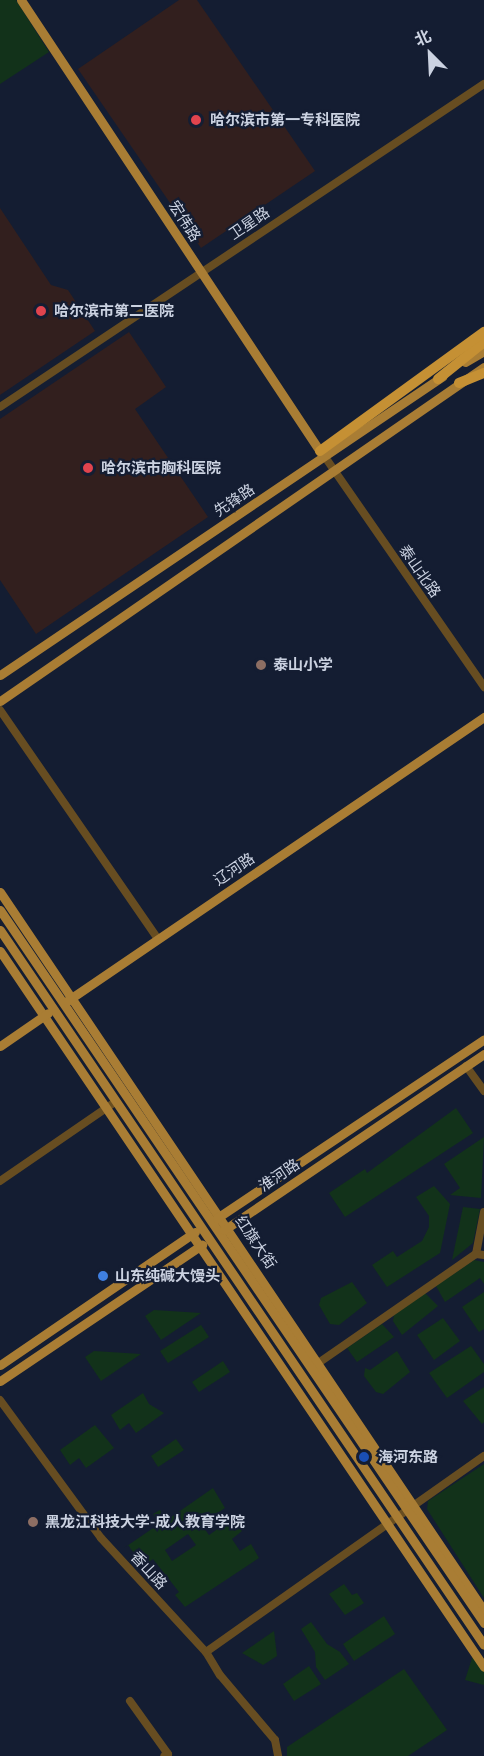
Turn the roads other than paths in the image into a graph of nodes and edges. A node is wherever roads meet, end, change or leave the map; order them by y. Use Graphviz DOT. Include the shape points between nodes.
graph roads {
  1 [pos="21,0"];
  2 [pos="484,84"];
  3 [pos="200,272"];
  4 [pos="484,332"];
  5 [pos="484,342"];
  6 [pos="484,351"];
  7 [pos="484,367"];
  8 [pos="484,373"];
  9 [pos="438,379"];
  10 [pos="459,383"];
  11 [pos="0,407"];
  12 [pos="322,454"];
  13 [pos="334,471"];
  14 [pos="0,675"];
  15 [pos="484,687"];
  16 [pos="0,701"];
  17 [pos="0,710"];
  18 [pos="484,717"];
  19 [pos="484,723"];
  20 [pos="0,892"];
  21 [pos="0,910"];
  22 [pos="0,930"];
  23 [pos="158,938"];
  24 [pos="0,951"];
  25 [pos="68,1002"];
  26 [pos="55,1012"];
  27 [pos="44,1018"];
  28 [pos="484,1039"];
  29 [pos="0,1046"];
  30 [pos="0,1052"];
  31 [pos="484,1054"];
  32 [pos="466,1066"];
  33 [pos="484,1091"];
  34 [pos="115,1102"];
  35 [pos="105,1109"];
  36 [pos="0,1181"];
  37 [pos="484,1212"];
  38 [pos="220,1216"];
  39 [pos="210,1222"];
  40 [pos="228,1227"];
  41 [pos="201,1228"];
  42 [pos="218,1234"];
  43 [pos="191,1235"];
  44 [pos="209,1240"];
  45 [pos="199,1246"];
  46 [pos="480,1255"];
  47 [pos="319,1362"];
  48 [pos="0,1365"];
  49 [pos="310,1369"];
  50 [pos="0,1381"];
  51 [pos="0,1400"];
  52 [pos="484,1456"];
  53 [pos="410,1507"];
  54 [pos="398,1516"];
  55 [pos="386,1524"];
  56 [pos="484,1611"];
  57 [pos="484,1623"];
  58 [pos="484,1645"];
  59 [pos="206,1652"];
  60 [pos="484,1668"];
  61 [pos="130,1701"];
  62 [pos="164,1756"];
  63 [pos="278,1756"];
  1 -- 3 [label="main road, 宏伟路"];
  2 -- 3 [label="street, 卫星路"];
  3 -- 11 [label="street, 卫星路"];
  3 -- 12 [label="main road, 宏伟路"];
  4 -- 12 [label="highway"];
  5 -- 9 [label="highway"];
  6 -- 9 [label="main road, 先锋路"];
  7 -- 10 [label="main road"];
  8 -- 10 [label="highway"];
  9 -- 12 [label="main road, 先锋路"];
  10 -- 13 [label="main road"];
  12 -- 13 [label="street, 泰山北路"];
  12 -- 14 [label="main road, 先锋路"];
  13 -- 15 [label="street, 泰山北路"];
  13 -- 16 [label="main road"];
  17 -- 23 [label="street"];
  18 -- 23 [label="main road, 辽河路"];
  19 -- 25 [label="main road, 辽河路"];
  20 -- 25 [label="main road, 红旗大街"];
  21 -- 25 [label="main road, 红旗大街"];
  22 -- 26 [label="main road"];
  23 -- 25 [label="main road, 辽河路"];
  24 -- 27 [label="main road"];
  25 -- 26 [label="main road, 辽河路"];
  25 -- 38 [label="main road, 红旗大街"];
  25 -- 39 [label="main road, 红旗大街"];
  26 -- 27 [label="main road, 辽河路"];
  26 -- 34 [label="main road"];
  27 -- 29 [label="main road, 辽河路"];
  27 -- 30 [label="main road, 辽河路"];
  27 -- 35 [label="main road"];
  28 -- 38 [label="main road, 淮河路"];
  31 -- 32 [label="main road, 淮河路"];
  32 -- 33 [label="street"];
  32 -- 40 [label="main road, 淮河路"];
  34 -- 35 [label="street"];
  34 -- 41 [label="main road"];
  35 -- 36 [label="street"];
  35 -- 43 [label="main road"];
  37 -- 46 [label="street"];
  38 -- 39 [label="main road, 淮河路"];
  38 -- 40 [label="main road, 红旗大街"];
  39 -- 41 [label="main road, 淮河路"];
  39 -- 42 [label="main road, 红旗大街"];
  40 -- 42 [label="main road, 淮河路"];
  40 -- 47 [label="main road, 红旗大街"];
  41 -- 43 [label="main road, 淮河路"];
  41 -- 44 [label="main road"];
  42 -- 44 [label="main road, 淮河路"];
  42 -- 49 [label="main road, 红旗大街"];
  43 -- 45 [label="main road"];
  43 -- 48 [label="main road, 淮河路"];
  44 -- 45 [label="main road, 淮河路"];
  44 -- 54 [label="main road"];
  45 -- 50 [label="main road, 淮河路"];
  45 -- 55 [label="main road"];
  46 -- 47 [label="street"];
  47 -- 49 [label="street"];
  47 -- 53 [label="main road, 红旗大街"];
  49 -- 53 [label="main road, 红旗大街"];
  51 -- 59 [label="street, 香山路" via="101,1538"];
  52 -- 53 [label="street"];
  53 -- 54 [label="street"];
  53 -- 56 [label="main road, 红旗大街"];
  53 -- 57 [label="main road, 红旗大街"];
  54 -- 55 [label="street"];
  54 -- 58 [label="main road"];
  55 -- 59 [label="street"];
  55 -- 60 [label="main road"];
  59 -- 63 [label="street, 香山路" via="220,1675 275,1740"];
  61 -- 62 [label="street" via="168,1754"];
}
